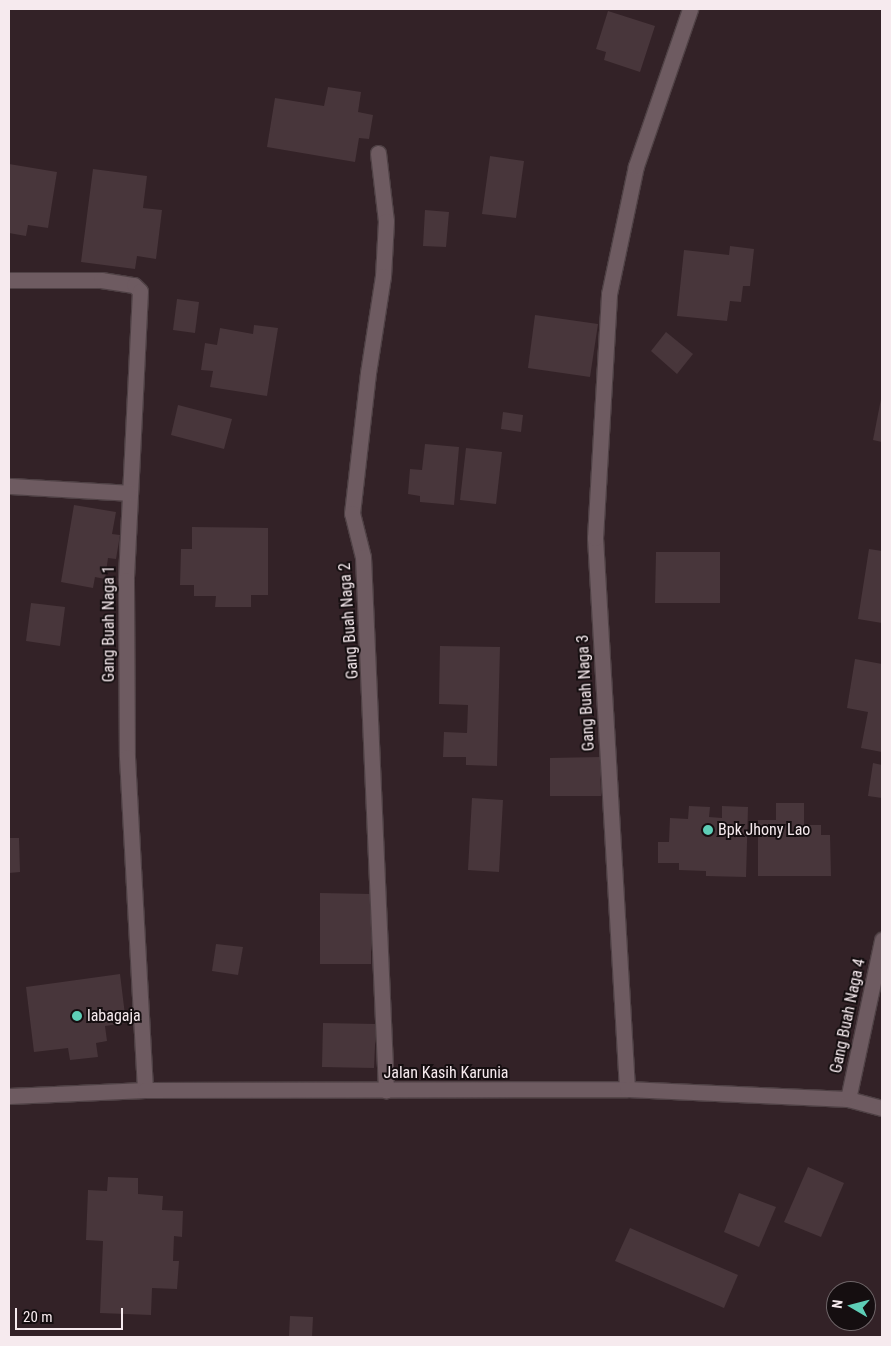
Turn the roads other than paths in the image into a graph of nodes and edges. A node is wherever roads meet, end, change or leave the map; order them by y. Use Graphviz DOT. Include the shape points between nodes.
graph roads {
  1 [pos="690,9"];
  2 [pos="378,153"];
  3 [pos="9,280"];
  4 [pos="9,486"];
  5 [pos="129,493"];
  6 [pos="882,940"];
  7 [pos="627,1089"];
  8 [pos="144,1090"];
  9 [pos="386,1091"];
  10 [pos="9,1096"];
  11 [pos="848,1099"];
  12 [pos="882,1108"];
  1 -- 7 [label="street, Gang Buah Naga 3" via="636,166 609,294 595,538"];
  2 -- 9 [label="street, Gang Buah Naga 2" via="386,222 383,276 352,513 364,557"];
  3 -- 5 [label="street, Gang Buah Naga 1" via="101,280 134,285 140,292"];
  4 -- 5 [label="street"];
  5 -- 8 [label="street, Gang Buah Naga 1" via="126,757"];
  6 -- 11 [label="street, Gang Buah Naga 4"];
  7 -- 9 [label="street, Jalan Kasih Karunia"];
  7 -- 11 [label="street, Jalan Kasih Karunia"];
  8 -- 9 [label="street, Jalan Kasih Karunia"];
  8 -- 10 [label="street, Jalan Kasih Karunia"];
  11 -- 12 [label="street, Jalan Kasih Karunia"];
}
